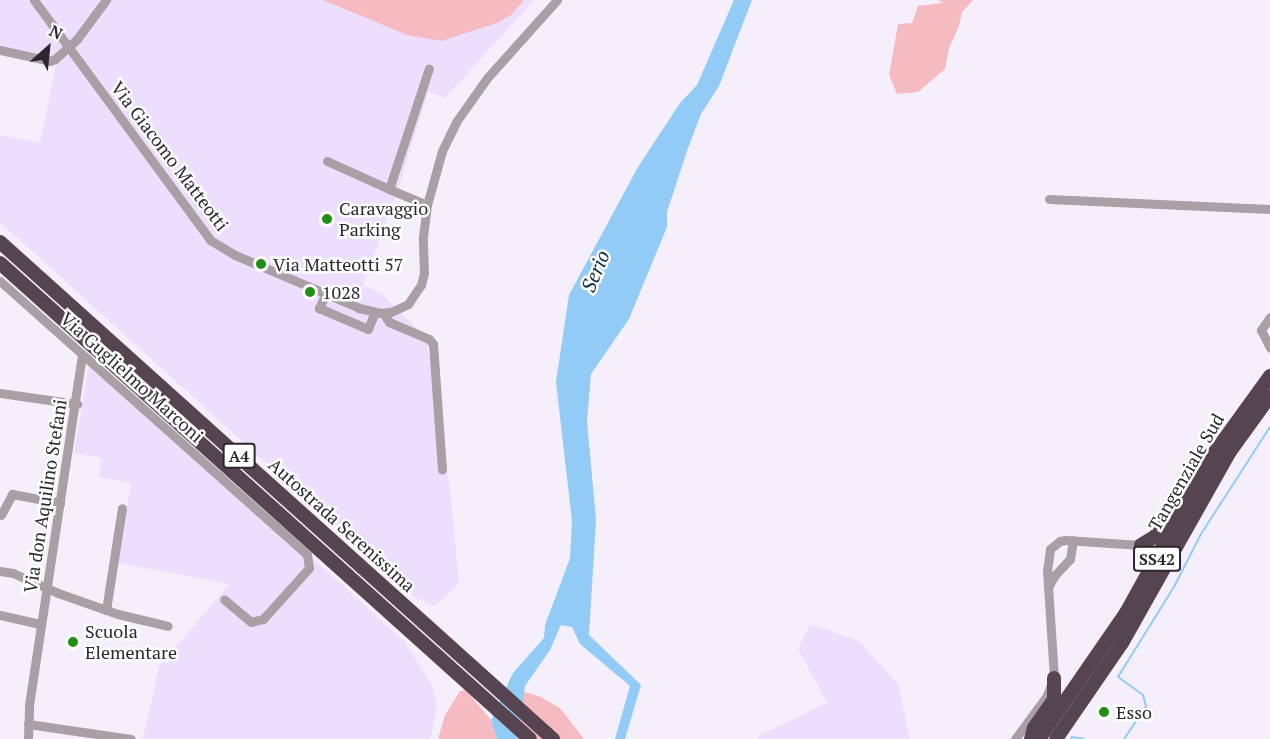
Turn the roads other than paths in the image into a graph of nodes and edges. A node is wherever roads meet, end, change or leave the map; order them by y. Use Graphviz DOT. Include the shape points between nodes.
graph roads {
  1 [pos="33,0"];
  2 [pos="106,0"];
  3 [pos="557,0"];
  4 [pos="68,47"];
  5 [pos="0,50"];
  6 [pos="429,68"];
  7 [pos="327,161"];
  8 [pos="389,189"];
  9 [pos="1049,199"];
  10 [pos="426,205"];
  11 [pos="1270,209"];
  12 [pos="0,242"];
  13 [pos="0,263"];
  14 [pos="0,281"];
  15 [pos="326,293"];
  16 [pos="379,312"];
  17 [pos="1270,318"];
  18 [pos="1269,347"];
  19 [pos="86,359"];
  20 [pos="1270,376"];
  21 [pos="0,393"];
  22 [pos="1270,396"];
  23 [pos="76,404"];
  24 [pos="442,470"];
  25 [pos="1199,481"];
  26 [pos="60,503"];
  27 [pos="122,508"];
  28 [pos="1,515"];
  29 [pos="1073,540"];
  30 [pos="1141,545"];
  31 [pos="0,571"];
  32 [pos="46,586"];
  33 [pos="1048,587"];
  34 [pos="224,598"];
  35 [pos="105,610"];
  36 [pos="0,615"];
  37 [pos="40,624"];
  38 [pos="168,626"];
  39 [pos="1054,678"];
  40 [pos="28,724"];
  41 [pos="28,739"];
  42 [pos="132,739"];
  43 [pos="530,739"];
  44 [pos="553,739"];
  45 [pos="1015,739"];
  46 [pos="1031,739"];
  47 [pos="1039,739"];
  48 [pos="1056,739"];
  1 -- 4 [label="street, Via Giacomo Matteotti"];
  2 -- 4 [label="street"];
  3 -- 10 [label="street" via="481,85 456,122 442,151"];
  4 -- 5 [label="street" via="50,61"];
  4 -- 15 [label="street, Via Giacomo Matteotti" via="210,240 226,251"];
  6 -- 8 [label="street"];
  7 -- 8 [label="street"];
  8 -- 10 [label="street"];
  9 -- 11 [label="street"];
  10 -- 16 [label="street" via="421,285 408,303"];
  12 -- 44 [label="highway, Autostrada Serenissima / A4"];
  13 -- 43 [label="highway, Autostrada Serenissima / A4"];
  14 -- 19 [label="street, Via Guglielmo Marconi"];
  15 -- 16 [label="street, Via Giacomo Matteotti"];
  15 -- 16 [label="street" via="319,308 368,329"];
  16 -- 24 [label="street, Via Giacomo Matteotti" via="389,322 429,339 433,345"];
  17 -- 18 [label="street" via="1261,330"];
  19 -- 23 [label="street, Via don Aquilino Stefani"];
  19 -- 34 [label="street, Via Guglielmo Marconi" via="307,555 309,568 263,619 251,622"];
  20 -- 25 [label="highway, Tangenziale Sud / SS42" via="1235,421"];
  21 -- 23 [label="street"];
  22 -- 48 [label="highway, Tangenziale Sud / SS42" via="1229,453 1122,644"];
  23 -- 26 [label="street, Via don Aquilino Stefani"];
  25 -- 30 [label="highway" via="1180,490 1156,536"];
  25 -- 47 [label="highway, Tangenziale Sud / SS42" via="1126,613"];
  26 -- 28 [label="street" via="12,494"];
  26 -- 32 [label="street, Via don Aquilino Stefani"];
  27 -- 35 [label="street"];
  29 -- 30 [label="street"];
  29 -- 33 [label="street" via="1071,559"];
  29 -- 33 [label="street" via="1060,541 1050,549"];
  31 -- 32 [label="street"];
  32 -- 35 [label="street"];
  32 -- 37 [label="street, Via don Aquilino Stefani"];
  33 -- 39 [label="street"];
  35 -- 38 [label="street"];
  36 -- 37 [label="street"];
  37 -- 40 [label="street, Via don Aquilino Stefani"];
  39 -- 45 [label="street" via="1046,697"];
  39 -- 46 [label="highway" via="1054,699"];
  40 -- 41 [label="street, Via don Aquilino Stefani"];
  40 -- 42 [label="street"];
}
